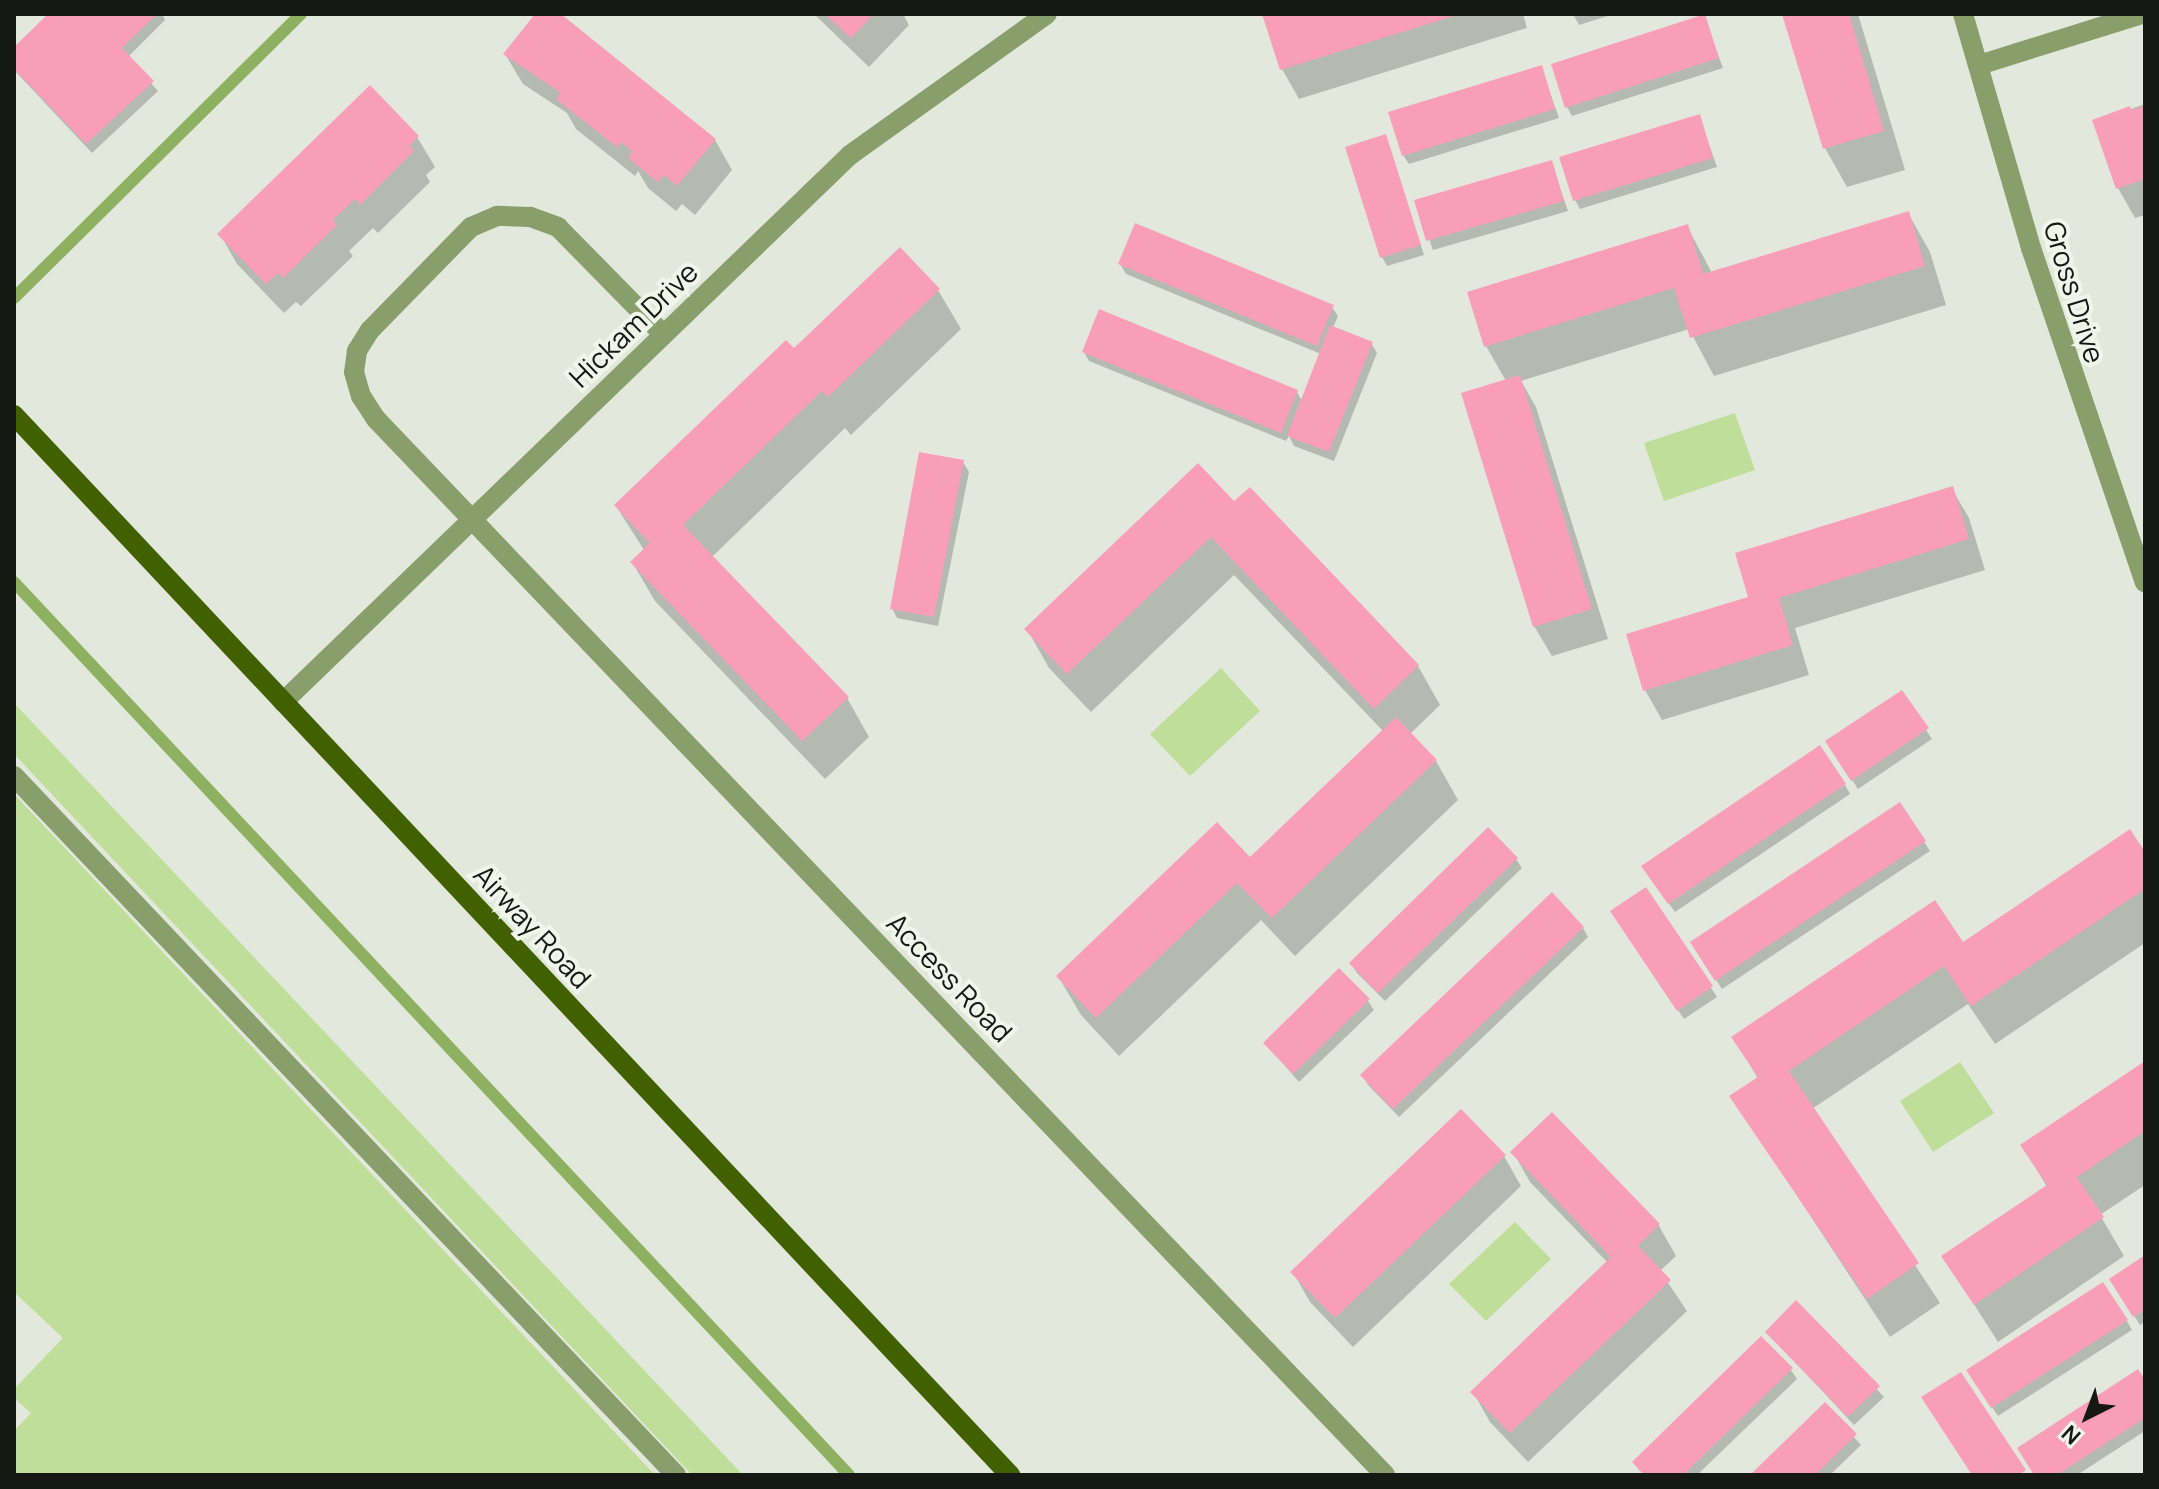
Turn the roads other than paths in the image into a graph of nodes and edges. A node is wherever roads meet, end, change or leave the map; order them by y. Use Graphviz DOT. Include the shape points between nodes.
graph roads {
  1 [pos="1047,14"];
  2 [pos="1963,14"];
  3 [pos="2142,14"];
  4 [pos="1979,65"];
  5 [pos="662,333"];
  6 [pos="14,415"];
  7 [pos="474,518"];
  8 [pos="2145,582"];
  9 [pos="283,702"];
  10 [pos="14,776"];
  11 [pos="676,1475"];
  12 [pos="1010,1475"];
  13 [pos="1385,1475"];
  1 -- 5 [label="street, Hickam Drive" via="850,155"];
  2 -- 4 [label="street, Gross Drive"];
  3 -- 4 [label="street"];
  4 -- 8 [label="street, Gross Drive" via="2035,263"];
  5 -- 7 [label="street, Hickam Drive"];
  5 -- 7 [label="street, Access Road" via="558,227 530,217 497,216 471,227 370,330 357,351 354,372 376,419"];
  6 -- 9 [label="main road, Airway Road"];
  7 -- 9 [label="street, Hickam Drive"];
  7 -- 13 [label="street, Access Road"];
  9 -- 12 [label="main road, Airway Road"];
  10 -- 11 [label="street"];
}
